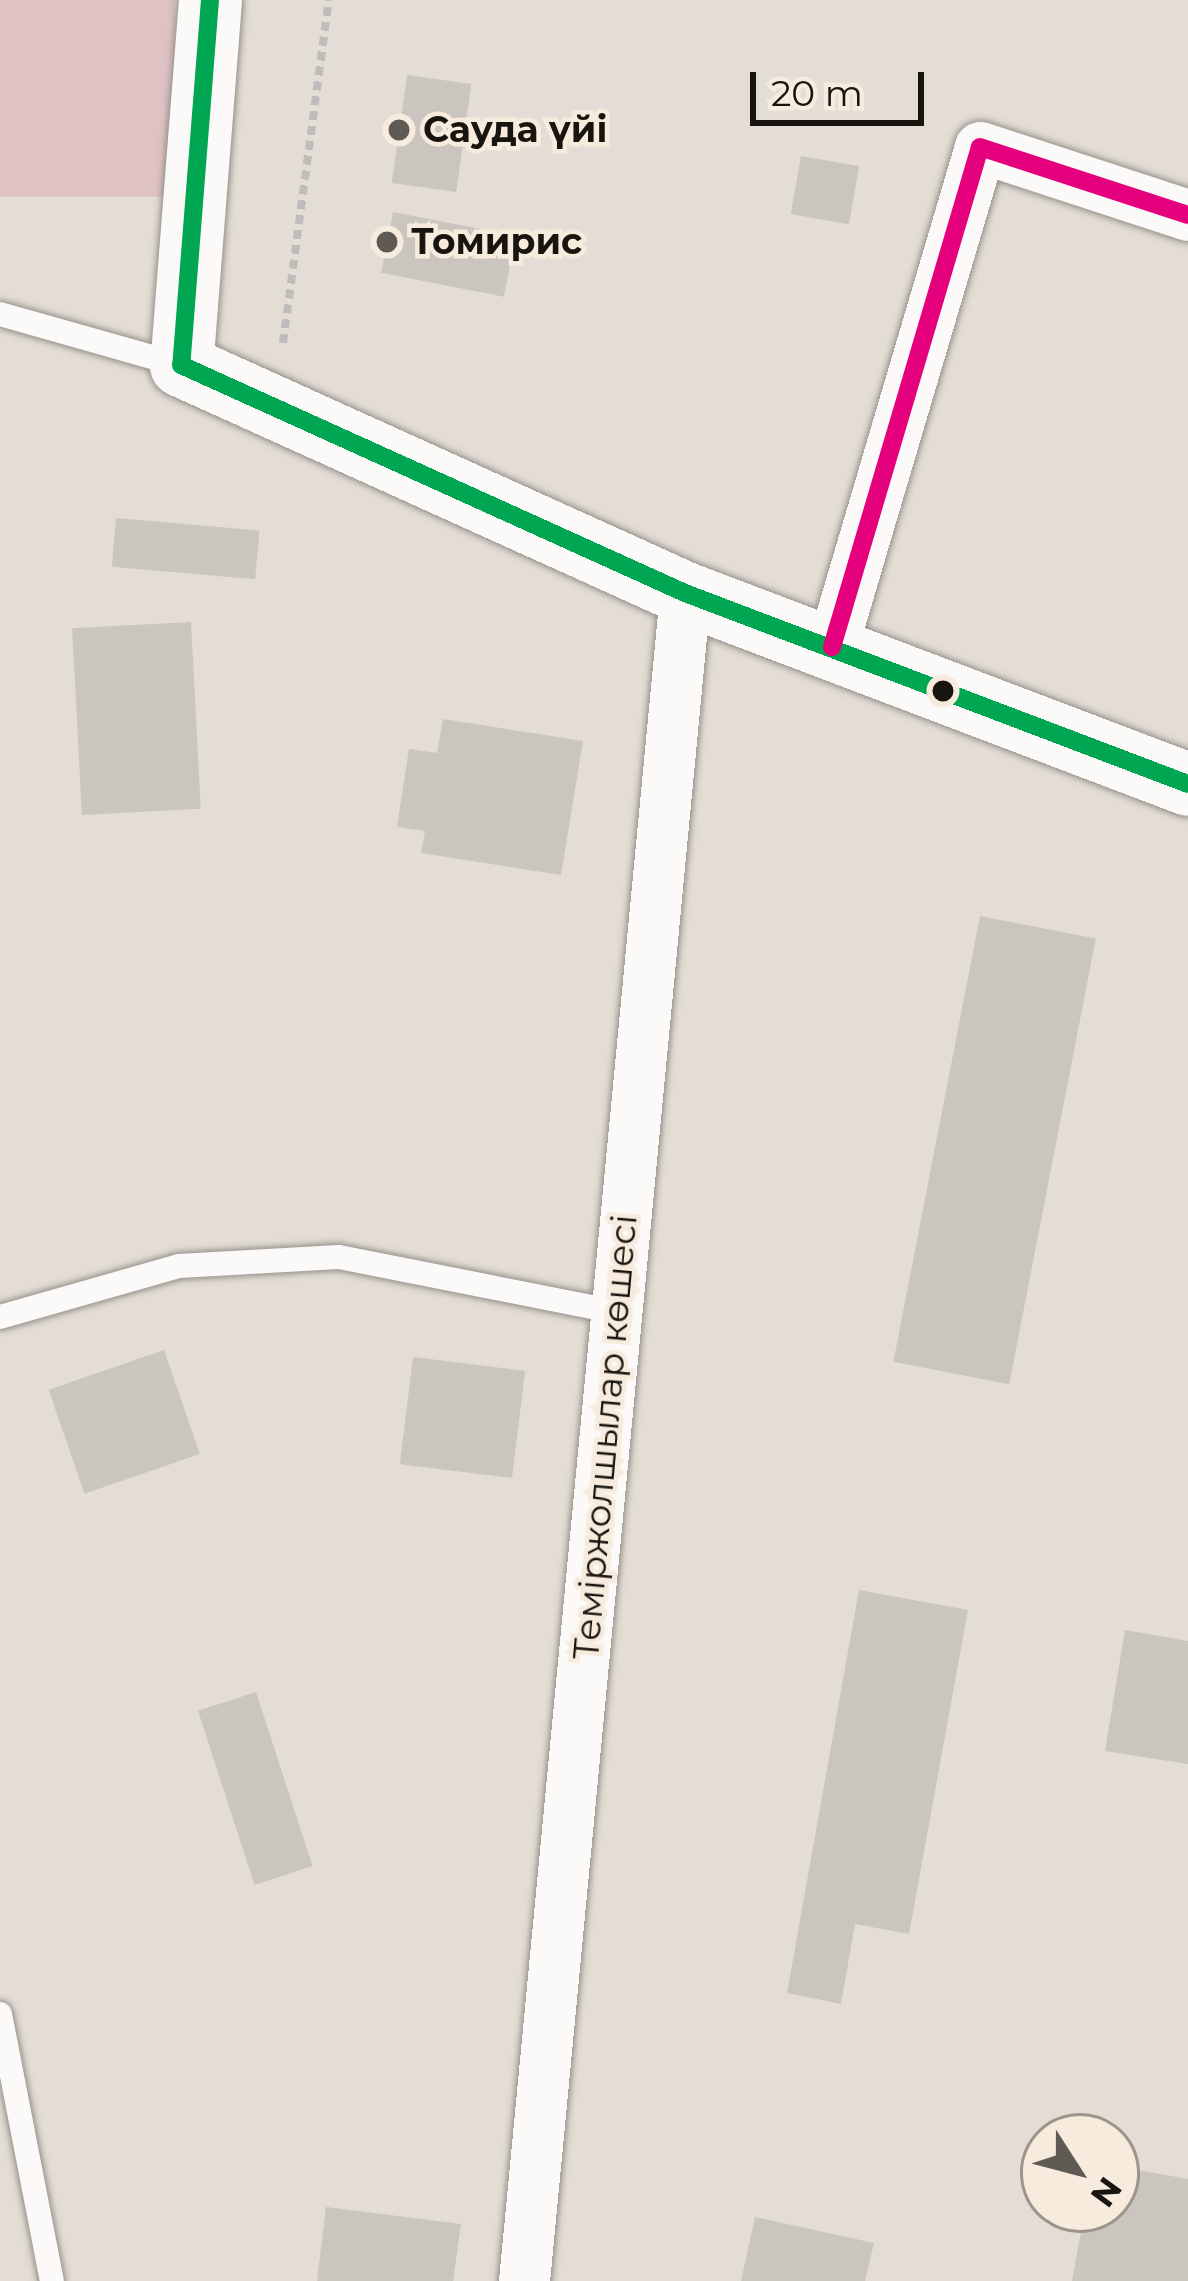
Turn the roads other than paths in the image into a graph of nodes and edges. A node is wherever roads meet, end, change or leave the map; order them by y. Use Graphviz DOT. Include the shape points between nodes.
graph roads {
  1 [pos="210,0"];
  2 [pos="1188,215"];
  3 [pos="0,314"];
  4 [pos="181,365"];
  5 [pos="685,593"];
  6 [pos="832,647"];
  7 [pos="1188,784"];
  8 [pos="616,1312"];
  9 [pos="0,1317"];
  10 [pos="0,2014"];
  11 [pos="52,2281"];
  12 [pos="524,2281"];
  1 -- 4 [label="street"];
  2 -- 6 [label="street" via="980,147"];
  3 -- 4 [label="lane"];
  4 -- 5 [label="street"];
  5 -- 6 [label="street"];
  5 -- 8 [label="street, Теміржолшылар көшесі"];
  6 -- 7 [label="street"];
  8 -- 9 [label="lane" via="339,1257 179,1266"];
  8 -- 12 [label="street, Теміржолшылар көшесі"];
  10 -- 11 [label="lane"];
}
